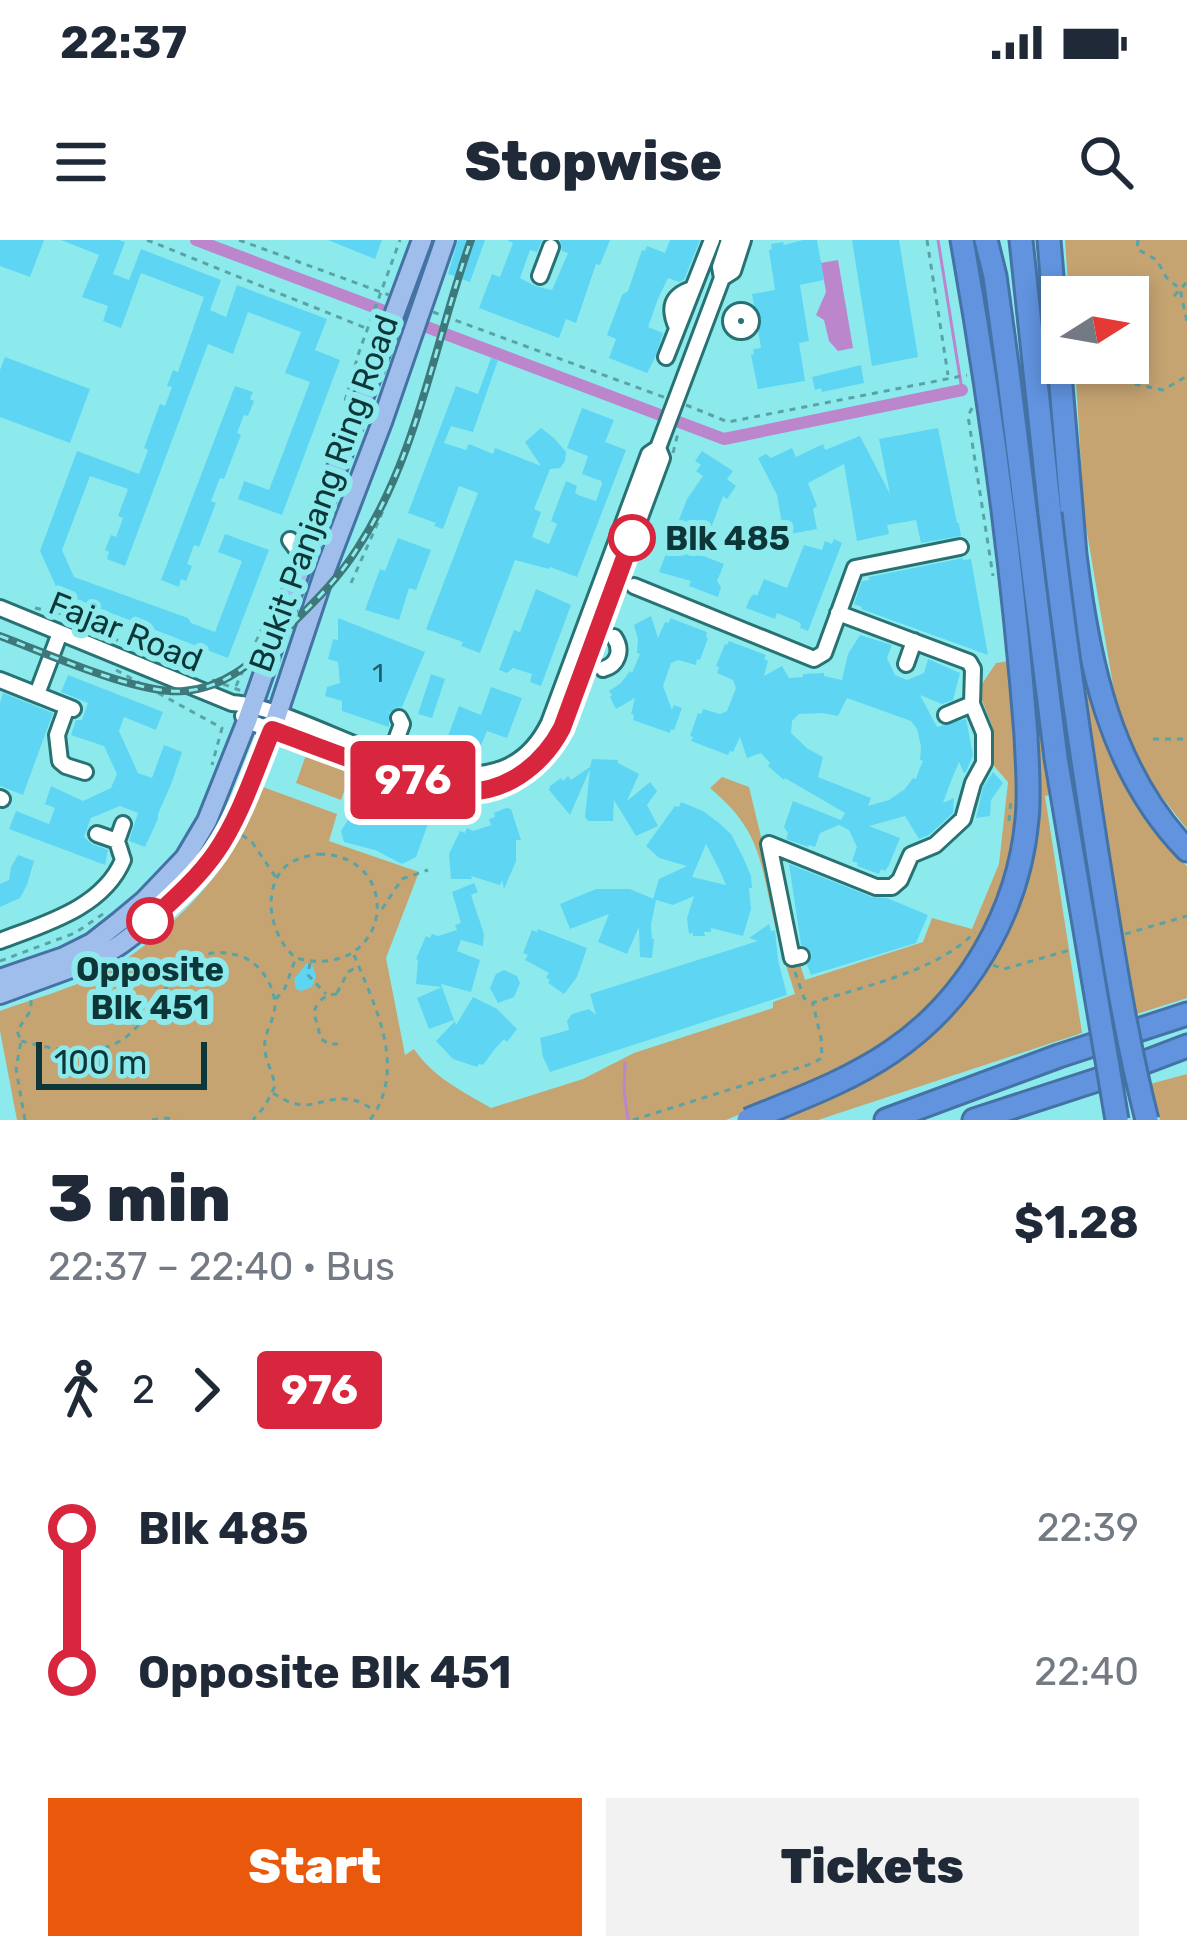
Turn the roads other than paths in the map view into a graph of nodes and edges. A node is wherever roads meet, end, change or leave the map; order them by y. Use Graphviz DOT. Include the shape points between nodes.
graph roads {
  1 [pos="422,240"];
  2 [pos="446,240"];
  3 [pos="712,240"];
  4 [pos="729,240"];
  5 [pos="743,240"];
  6 [pos="962,240"];
  7 [pos="972,240"];
  8 [pos="990,240"];
  9 [pos="1021,240"];
  10 [pos="1048,240"];
  11 [pos="551,247"];
  12 [pos="703,262"];
  13 [pos="725,272"];
  14 [pos="540,277"];
  15 [pos="750,293"];
  16 [pos="730,316"];
  17 [pos="980,341"];
  18 [pos="732,347"];
  19 [pos="369,356"];
  20 [pos="692,359"];
  21 [pos="401,370"];
  22 [pos="959,547"];
  23 [pos="634,586"];
  24 [pos="0,608"];
  25 [pos="838,613"];
  26 [pos="60,633"];
  27 [pos="614,637"];
  28 [pos="909,637"];
  29 [pos="906,664"];
  30 [pos="603,669"];
  31 [pos="0,680"];
  32 [pos="38,694"];
  33 [pos="242,704"];
  34 [pos="972,704"];
  35 [pos="946,715"];
  36 [pos="399,718"];
  37 [pos="275,722"];
  38 [pos="387,765"];
  39 [pos="85,772"];
  40 [pos="123,824"];
  41 [pos="97,834"];
  42 [pos="117,841"];
  43 [pos="1187,850"];
  44 [pos="0,941"];
  45 [pos="797,960"];
  46 [pos="0,979"];
  47 [pos="0,994"];
  48 [pos="1187,1014"];
  49 [pos="1187,1046"];
  50 [pos="1187,1063"];
  51 [pos="1103,1078"];
  52 [pos="748,1120"];
  53 [pos="886,1120"];
  54 [pos="974,1120"];
  55 [pos="1117,1120"];
  56 [pos="1147,1120"];
  1 -- 19 [label="main road, Bukit Panjang Ring Road" via="388,295"];
  2 -- 21 [label="main road, Bukit Panjang Ring Road"];
  3 -- 12 [label="street"];
  4 -- 13 [label="street"];
  5 -- 13 [label="street"];
  6 -- 17 [label="highway"];
  7 -- 17 [label="highway"];
  8 -- 55 [label="highway, bridge" via="1056,758"];
  9 -- 56 [label="highway, bridge" via="1069,674"];
  10 -- 43 [label="highway" via="1081,604 1106,713 1128,766"];
  11 -- 14 [label="street"];
  12 -- 13 [label="street"];
  12 -- 20 [label="street" via="667,354"];
  13 -- 16 [label="street"];
  15 -- 16 [label="street"];
  16 -- 18 [label="street"];
  16 -- 20 [label="street, Fajar Road"];
  17 -- 52 [label="highway, bridge" via="1026,735 1027,819 1010,899 973,969 913,1035 862,1070"];
  19 -- 21 [label="main road"];
  19 -- 33 [label="main road, Bukit Panjang Ring Road" via="304,559"];
  20 -- 38 [label="street, Fajar Road" via="670,405 672,430 649,454 535,745 479,775"];
  21 -- 37 [label="main road, Bukit Panjang Ring Road"];
  22 -- 25 [label="street" via="855,568"];
  23 -- 25 [label="street" via="814,659 824,653"];
  24 -- 26 [label="street, Fajar Road"];
  25 -- 28 [label="street"];
  26 -- 32 [label="street"];
  26 -- 33 [label="street, Fajar Road"];
  27 -- 30 [label="street" via="618,657"];
  28 -- 29 [label="street"];
  28 -- 34 [label="street" via="969,662"];
  31 -- 32 [label="street"];
  32 -- 39 [label="street" via="71,708 58,735 60,760"];
  33 -- 37 [label="street, Fajar Road"];
  33 -- 46 [label="main road, Bukit Panjang Ring Road" via="207,821 185,858 92,943"];
  34 -- 35 [label="street"];
  34 -- 45 [label="street" via="985,760 964,817 911,855 895,886 770,844"];
  36 -- 38 [label="street"];
  37 -- 38 [label="street, Fajar Road"];
  37 -- 47 [label="main road, Bukit Panjang Ring Road" via="230,831 195,878 101,957"];
  40 -- 42 [label="street"];
  41 -- 42 [label="street"];
  42 -- 44 [label="street" via="121,866 100,892"];
  48 -- 53 [label="highway"];
  49 -- 51 [label="highway"];
  50 -- 51 [label="highway"];
  51 -- 54 [label="highway"];
}
